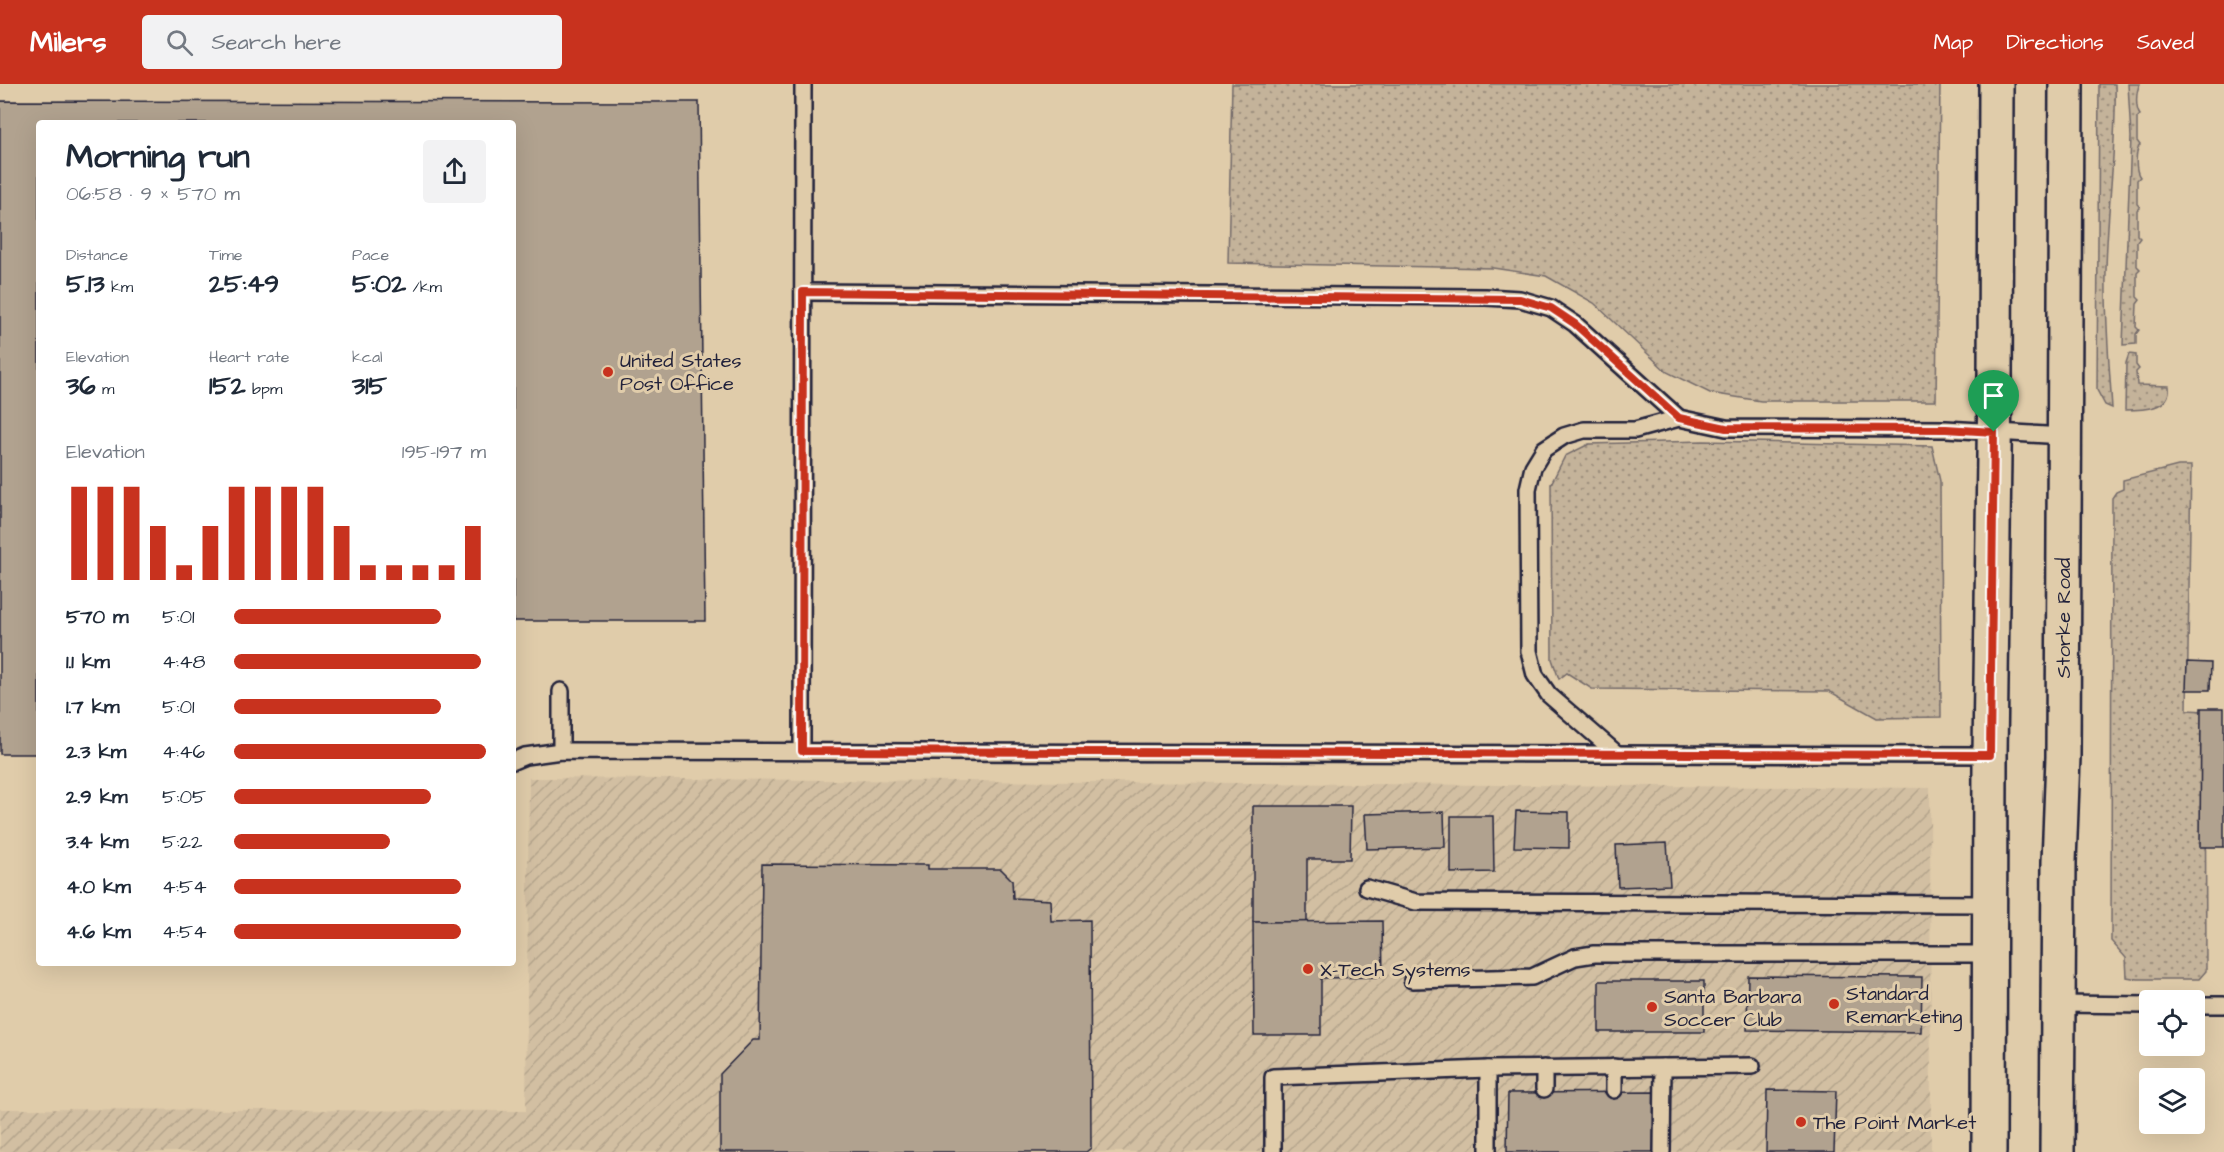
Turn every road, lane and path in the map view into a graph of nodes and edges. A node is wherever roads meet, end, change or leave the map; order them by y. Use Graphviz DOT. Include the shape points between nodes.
graph roads {
  1 [pos="803,84"];
  2 [pos="1996,84"];
  3 [pos="2066,84"];
  4 [pos="803,292"];
  5 [pos="1679,418"];
  6 [pos="1994,432"];
  7 [pos="2064,436"];
  8 [pos="561,691"];
  9 [pos="561,751"];
  10 [pos="802,751"];
  11 [pos="1616,753"];
  12 [pos="1990,755"];
  13 [pos="516,760"];
  14 [pos="1367,888"];
  15 [pos="1989,904"];
  16 [pos="1989,954"];
  17 [pos="1412,980"];
  18 [pos="2058,1004"];
  19 [pos="2139,1005"];
  20 [pos="2205,1005"];
  21 [pos="2224,1005"];
  22 [pos="1752,1066"];
  23 [pos="1614,1067"];
  24 [pos="1663,1067"];
  25 [pos="1544,1068"];
  26 [pos="1488,1069"];
  27 [pos="1544,1089"];
  28 [pos="1614,1090"];
  29 [pos="1273,1152"];
  30 [pos="1488,1152"];
  31 [pos="1662,1152"];
  32 [pos="1989,1152"];
  33 [pos="2057,1152"];
  1 -- 4 [label="lane"];
  2 -- 6 [label="main road"];
  3 -- 7 [label="main road, Storke Road"];
  4 -- 5 [label="lane" via="1520,299 1551,308 1575,324"];
  4 -- 10 [label="lane"];
  5 -- 6 [label="lane" via="1726,428"];
  5 -- 11 [label="lane" via="1635,430 1584,430 1564,436 1544,449 1533,467 1528,489 1529,651 1535,675 1549,695"];
  6 -- 7 [label="lane"];
  6 -- 12 [label="main road"];
  7 -- 18 [label="main road, Storke Road"];
  8 -- 9 [label="lane"];
  9 -- 10 [label="lane"];
  9 -- 13 [label="lane"];
  10 -- 11 [label="lane"];
  11 -- 12 [label="lane"];
  12 -- 15 [label="main road"];
  14 -- 15 [label="lane" via="1416,902"];
  15 -- 16 [label="main road"];
  16 -- 17 [label="lane" via="1594,954 1575,957 1532,978"];
  16 -- 32 [label="main road"];
  18 -- 19 [label="lane"];
  18 -- 33 [label="main road, Storke Road"];
  20 -- 21 [label="lane"];
  22 -- 24 [label="lane"];
  23 -- 24 [label="lane"];
  23 -- 25 [label="lane"];
  23 -- 28 [label="lane"];
  24 -- 31 [label="lane"];
  25 -- 26 [label="lane"];
  25 -- 27 [label="lane"];
  26 -- 29 [label="lane" via="1273,1077"];
  26 -- 30 [label="lane"];
}
